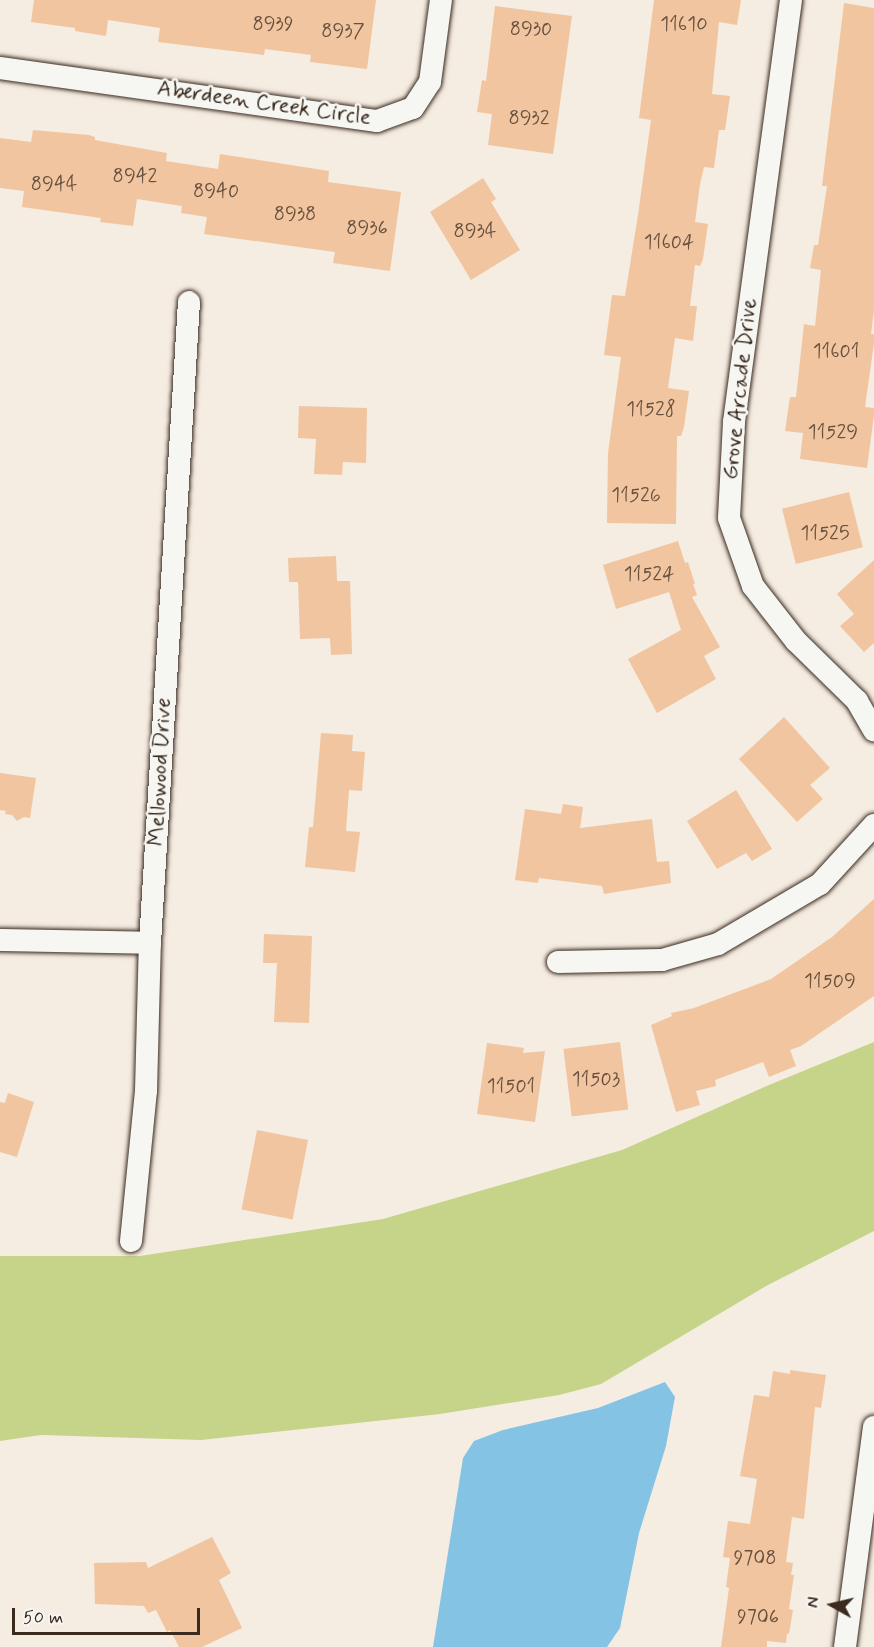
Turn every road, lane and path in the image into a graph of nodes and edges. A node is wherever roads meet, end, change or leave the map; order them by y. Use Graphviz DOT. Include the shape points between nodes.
graph roads {
  1 [pos="441,0"];
  2 [pos="791,0"];
  3 [pos="0,68"];
  4 [pos="189,302"];
  5 [pos="874,731"];
  6 [pos="874,825"];
  7 [pos="0,940"];
  8 [pos="150,943"];
  9 [pos="558,962"];
  10 [pos="131,1241"];
  11 [pos="874,1427"];
  12 [pos="845,1647"];
  1 -- 3 [label="street, Aberdeen Creek Circle" via="430,82 413,108 377,121"];
  2 -- 5 [label="street, Grove Arcade Drive" via="734,422 729,518 753,586 796,641 857,701"];
  4 -- 8 [label="street, Mellowood Drive"];
  6 -- 9 [label="street" via="820,884 718,944 662,960"];
  7 -- 8 [label="street"];
  8 -- 10 [label="street, Mellowood Drive" via="146,1091"];
  11 -- 12 [label="street"];
}
